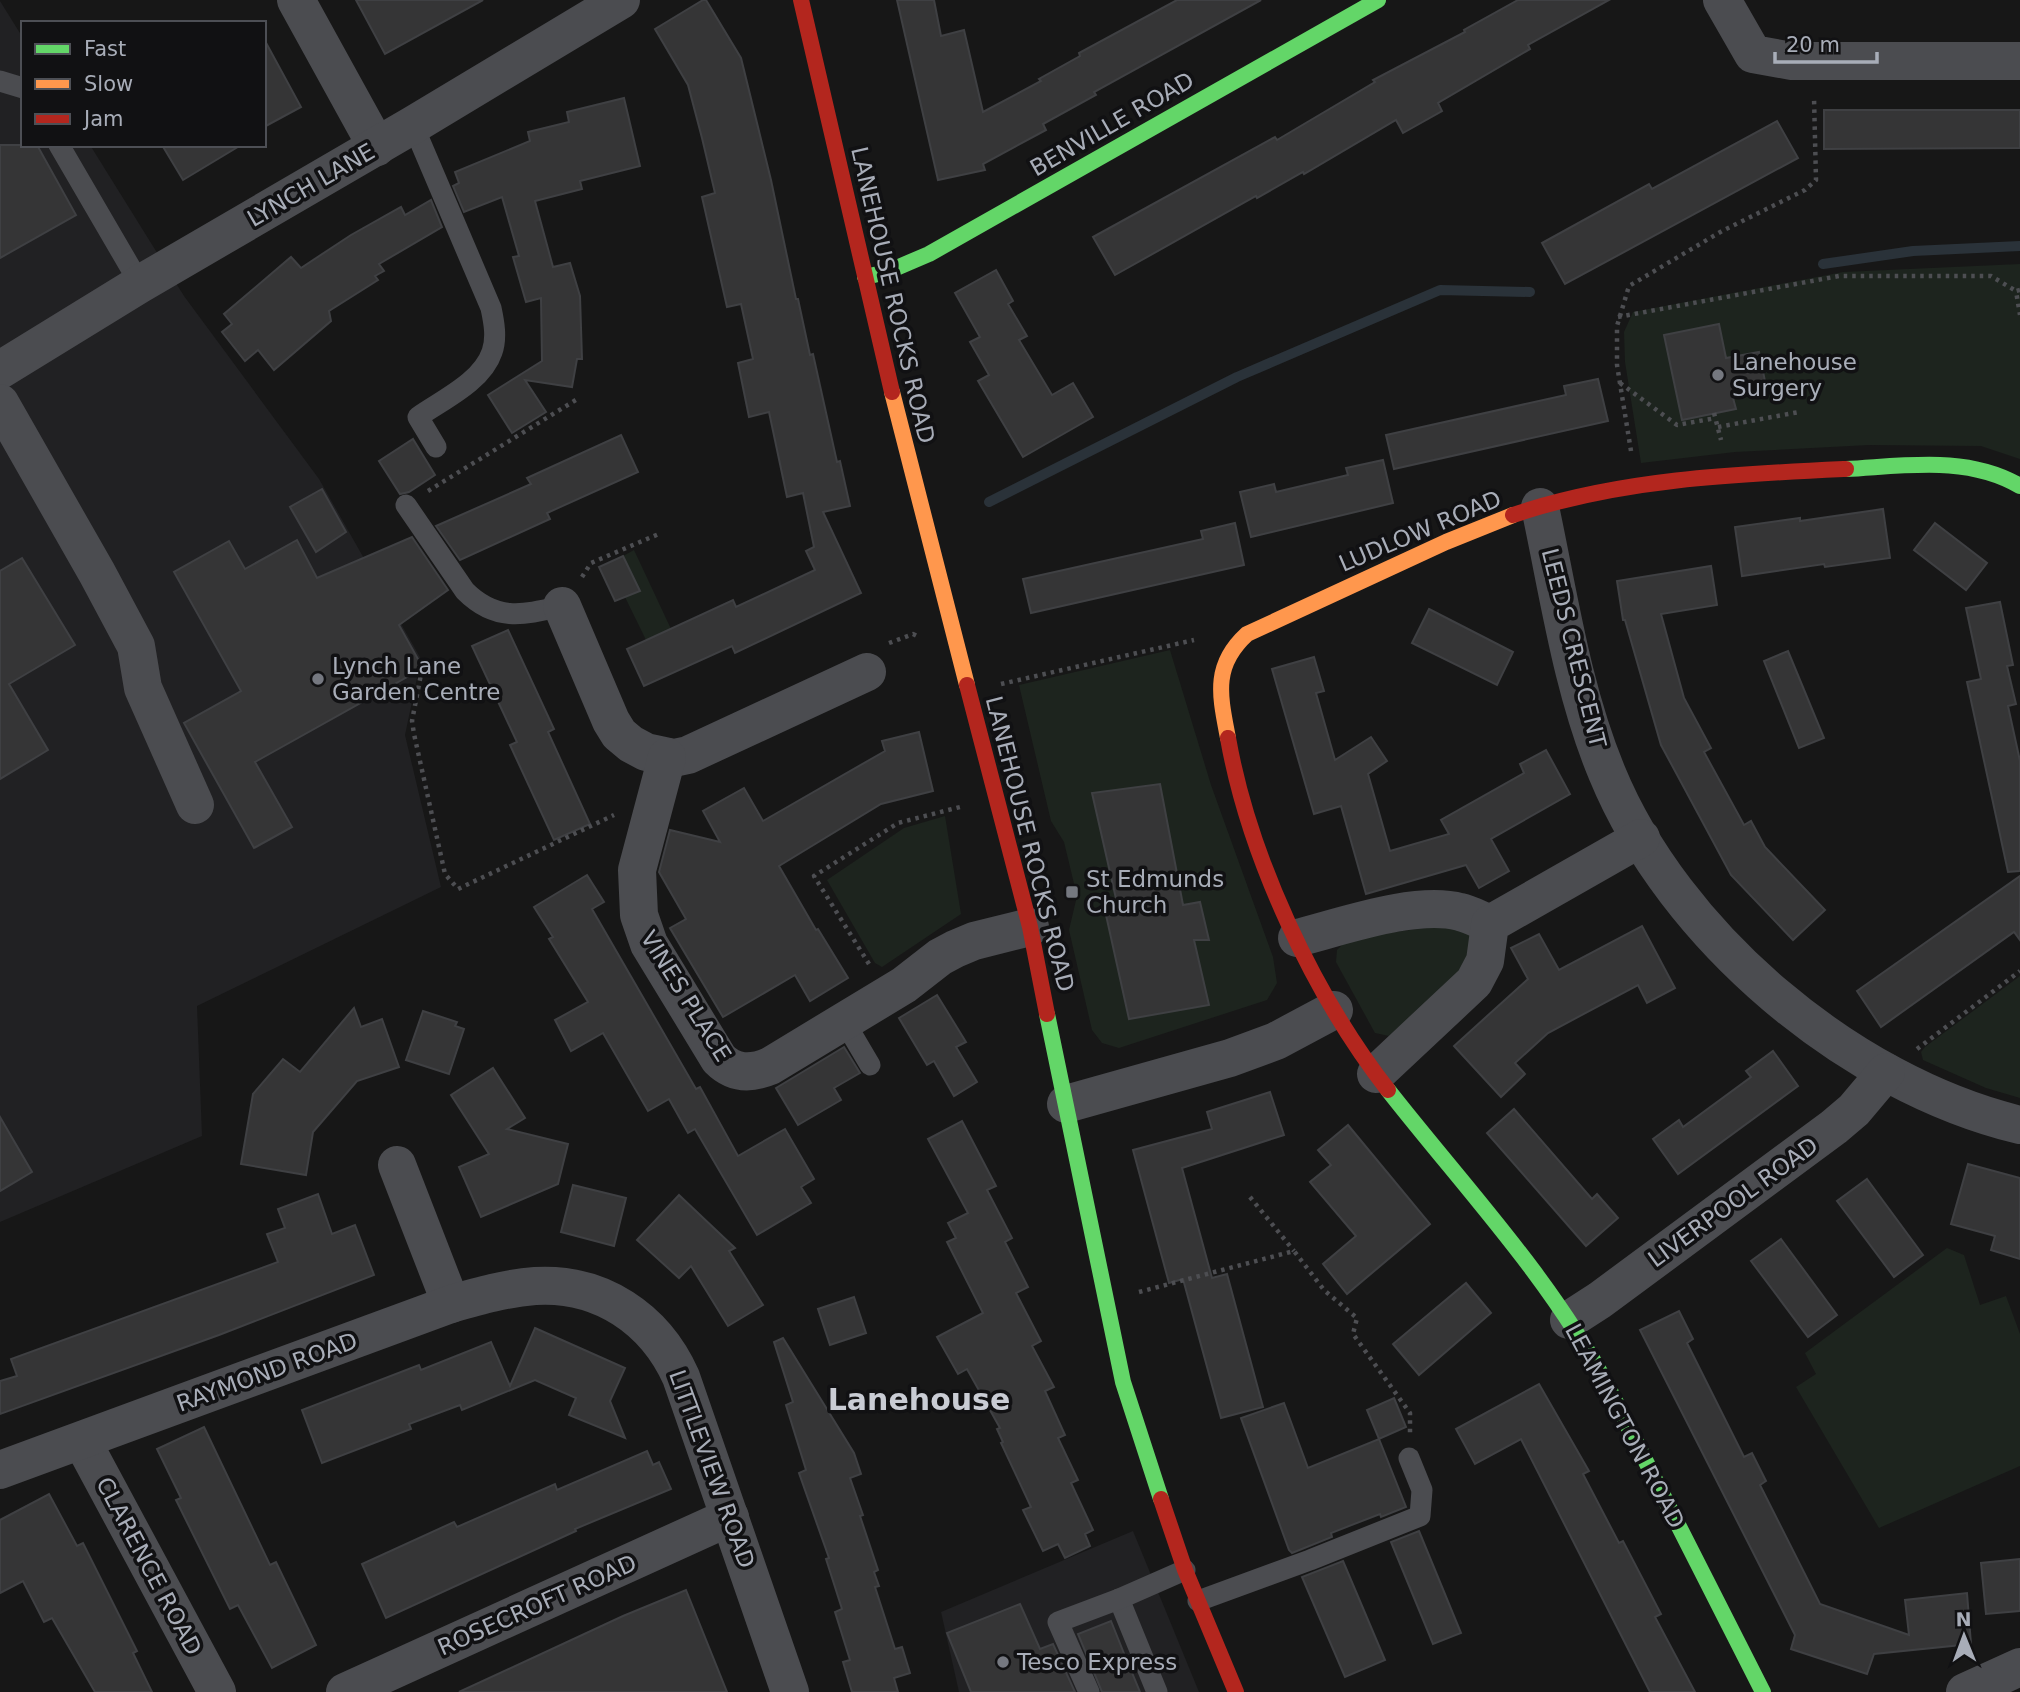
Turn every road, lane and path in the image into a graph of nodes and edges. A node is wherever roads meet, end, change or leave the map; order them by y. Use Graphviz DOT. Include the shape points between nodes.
graph roads {
  1 [pos="296,0"];
  2 [pos="621,0"];
  3 [pos="801,0"];
  4 [pos="1378,0"];
  5 [pos="1722,0"];
  6 [pos="1814,61"];
  7 [pos="2020,61"];
  8 [pos="0,81"];
  9 [pos="21,87"];
  10 [pos="414,125"];
  11 [pos="61,147"];
  12 [pos="377,147"];
  13 [pos="865,277"];
  14 [pos="140,284"];
  15 [pos="2018,291"];
  16 [pos="2020,316"];
  17 [pos="1618,317"];
  18 [pos="0,370"];
  19 [pos="1620,383"];
  20 [pos="579,398"];
  21 [pos="0,403"];
  22 [pos="1799,412"];
  23 [pos="1716,418"];
  24 [pos="1718,427"];
  25 [pos="436,447"];
  26 [pos="2020,486"];
  27 [pos="1638,488"];
  28 [pos="405,505"];
  29 [pos="1540,507"];
  30 [pos="662,533"];
  31 [pos="562,607"];
  32 [pos="1236,642"];
  33 [pos="957,646"];
  34 [pos="422,669"];
  35 [pos="867,672"];
  36 [pos="970,691"];
  37 [pos="667,757"];
  38 [pos="997,798"];
  39 [pos="195,805"];
  40 [pos="652,818"];
  41 [pos="1641,838"];
  42 [pos="1490,924"];
  43 [pos="1030,927"];
  44 [pos="1297,939"];
  45 [pos="2020,971"];
  46 [pos="888,994"];
  47 [pos="1334,1010"];
  48 [pos="845,1021"];
  49 [pos="870,1065"];
  50 [pos="1886,1072"];
  51 [pos="1376,1074"];
  52 [pos="1066,1104"];
  53 [pos="2020,1125"];
  54 [pos="397,1165"];
  55 [pos="1250,1197"];
  56 [pos="1294,1251"];
  57 [pos="537,1286"];
  58 [pos="1104,1301"];
  59 [pos="451,1304"];
  60 [pos="1569,1320"];
  61 [pos="82,1441"];
  62 [pos="1409,1458"];
  63 [pos="0,1470"];
  64 [pos="730,1517"];
  65 [pos="1185,1570"];
  66 [pos="1119,1599"];
  67 [pos="1198,1601"];
  68 [pos="2020,1667"];
  69 [pos="1147,1681"];
  70 [pos="217,1692"];
  71 [pos="345,1692"];
  72 [pos="790,1692"];
  73 [pos="1089,1692"];
  74 [pos="1236,1692"];
  75 [pos="1763,1692"];
  76 [pos="1965,1692"];
  1 -- 12 [label="street"];
  2 -- 10 [label="street, LYNCH LANE"];
  3 -- 13 [label="main road, LANEHOUSE ROCKS ROAD"];
  4 -- 13 [label="main road, BENVILLE ROAD" via="929,254"];
  5 -- 6 [label="street" via="1753,54"];
  6 -- 7 [label="street"];
  6 -- 17 [label="path" via="1815,180 1805,190 1722,231 1629,286"];
  8 -- 9 [label="lane"];
  10 -- 12 [label="street, LYNCH LANE"];
  10 -- 25 [label="lane" via="492,308 495,337 492,353 473,379 418,417"];
  11 -- 14 [label="lane"];
  12 -- 14 [label="street, LYNCH LANE"];
  13 -- 33 [label="main road, LANEHOUSE ROCKS ROAD"];
  14 -- 18 [label="street, LYNCH LANE"];
  15 -- 16 [label="path"];
  15 -- 17 [label="path" via="1991,276 1839,276"];
  17 -- 19 [label="path"];
  19 -- 23 [label="path" via="1677,425"];
  19 -- 27 [label="path"];
  20 -- 28 [label="path"];
  21 -- 39 [label="street" via="128,629 136,646 143,688"];
  22 -- 24 [label="path"];
  26 -- 27 [label="main road, LUDLOW ROAD" via="1986,470 1940,465 1729,475"];
  27 -- 29 [label="main road, LUDLOW ROAD"];
  28 -- 31 [label="lane" via="477,603 506,614"];
  29 -- 32 [label="main road, LUDLOW ROAD" via="1461,535"];
  29 -- 41 [label="street, LEEDS CRESCENT" via="1583,702 1607,774"];
  30 -- 31 [label="path" via="592,563"];
  31 -- 37 [label="street" via="615,728 638,748"];
  32 -- 36 [label="path" via="1208,637"];
  32 -- 44 [label="main road" via="1219,684 1233,764 1267,874"];
  33 -- 35 [label="path" via="913,635 865,652"];
  33 -- 36 [label="main road, LANEHOUSE ROCKS ROAD"];
  34 -- 40 [label="path" via="412,721 445,874 458,889 621,811"];
  35 -- 37 [label="street" via="688,755"];
  36 -- 38 [label="main road, LANEHOUSE ROCKS ROAD"];
  37 -- 40 [label="street, VINES PLACE"];
  38 -- 43 [label="main road, LANEHOUSE ROCKS ROAD"];
  38 -- 46 [label="path" via="898,823 814,876"];
  40 -- 48 [label="street, VINES PLACE" via="637,870 642,928 725,1065 733,1070 761,1070"];
  41 -- 42 [label="street"];
  41 -- 50 [label="street, LEEDS CRESCENT" via="1685,901 1759,981 1822,1033"];
  42 -- 44 [label="street" via="1458,911 1429,909"];
  42 -- 51 [label="street" via="1485,961 1474,982"];
  43 -- 46 [label="street, VINES PLACE" via="956,949"];
  43 -- 52 [label="main road, LANEHOUSE ROCKS ROAD"];
  44 -- 47 [label="main road"];
  45 -- 50 [label="path"];
  46 -- 48 [label="street, VINES PLACE"];
  47 -- 51 [label="main road, LEAMINGTON ROAD"];
  47 -- 52 [label="street" via="1276,1041 1230,1058"];
  48 -- 49 [label="lane"];
  50 -- 53 [label="street, LEEDS CRESCENT" via="1946,1101"];
  50 -- 60 [label="street, LIVERPOOL ROAD" via="1834,1127"];
  51 -- 60 [label="main road, LEAMINGTON ROAD"];
  52 -- 58 [label="main road, LANEHOUSE ROCKS ROAD"];
  54 -- 59 [label="street"];
  55 -- 56 [label="path"];
  56 -- 58 [label="path"];
  56 -- 62 [label="path" via="1324,1290 1357,1318 1353,1334 1410,1413"];
  57 -- 59 [label="street, RAYMOND ROAD"];
  57 -- 64 [label="street, LITTLEVIEW ROAD" via="596,1296 628,1311 653,1331 681,1377"];
  58 -- 65 [label="main road, LANEHOUSE ROCKS ROAD" via="1123,1381"];
  59 -- 61 [label="street, RAYMOND ROAD"];
  60 -- 75 [label="main road, LEAMINGTON ROAD"];
  61 -- 63 [label="street, RAYMOND ROAD"];
  61 -- 70 [label="street, CLARENCE ROAD"];
  62 -- 67 [label="lane" via="1422,1490 1420,1516"];
  64 -- 71 [label="street, ROSECROFT ROAD"];
  64 -- 72 [label="street, LITTLEVIEW ROAD"];
  65 -- 66 [label="lane"];
  65 -- 67 [label="main road, LANEHOUSE ROCKS ROAD"];
  66 -- 69 [label="lane" via="1132,1652"];
  66 -- 73 [label="lane" via="1058,1622 1076,1645"];
  67 -- 74 [label="main road, LANEHOUSE ROCKS ROAD"];
  68 -- 76 [label="street"];
}
